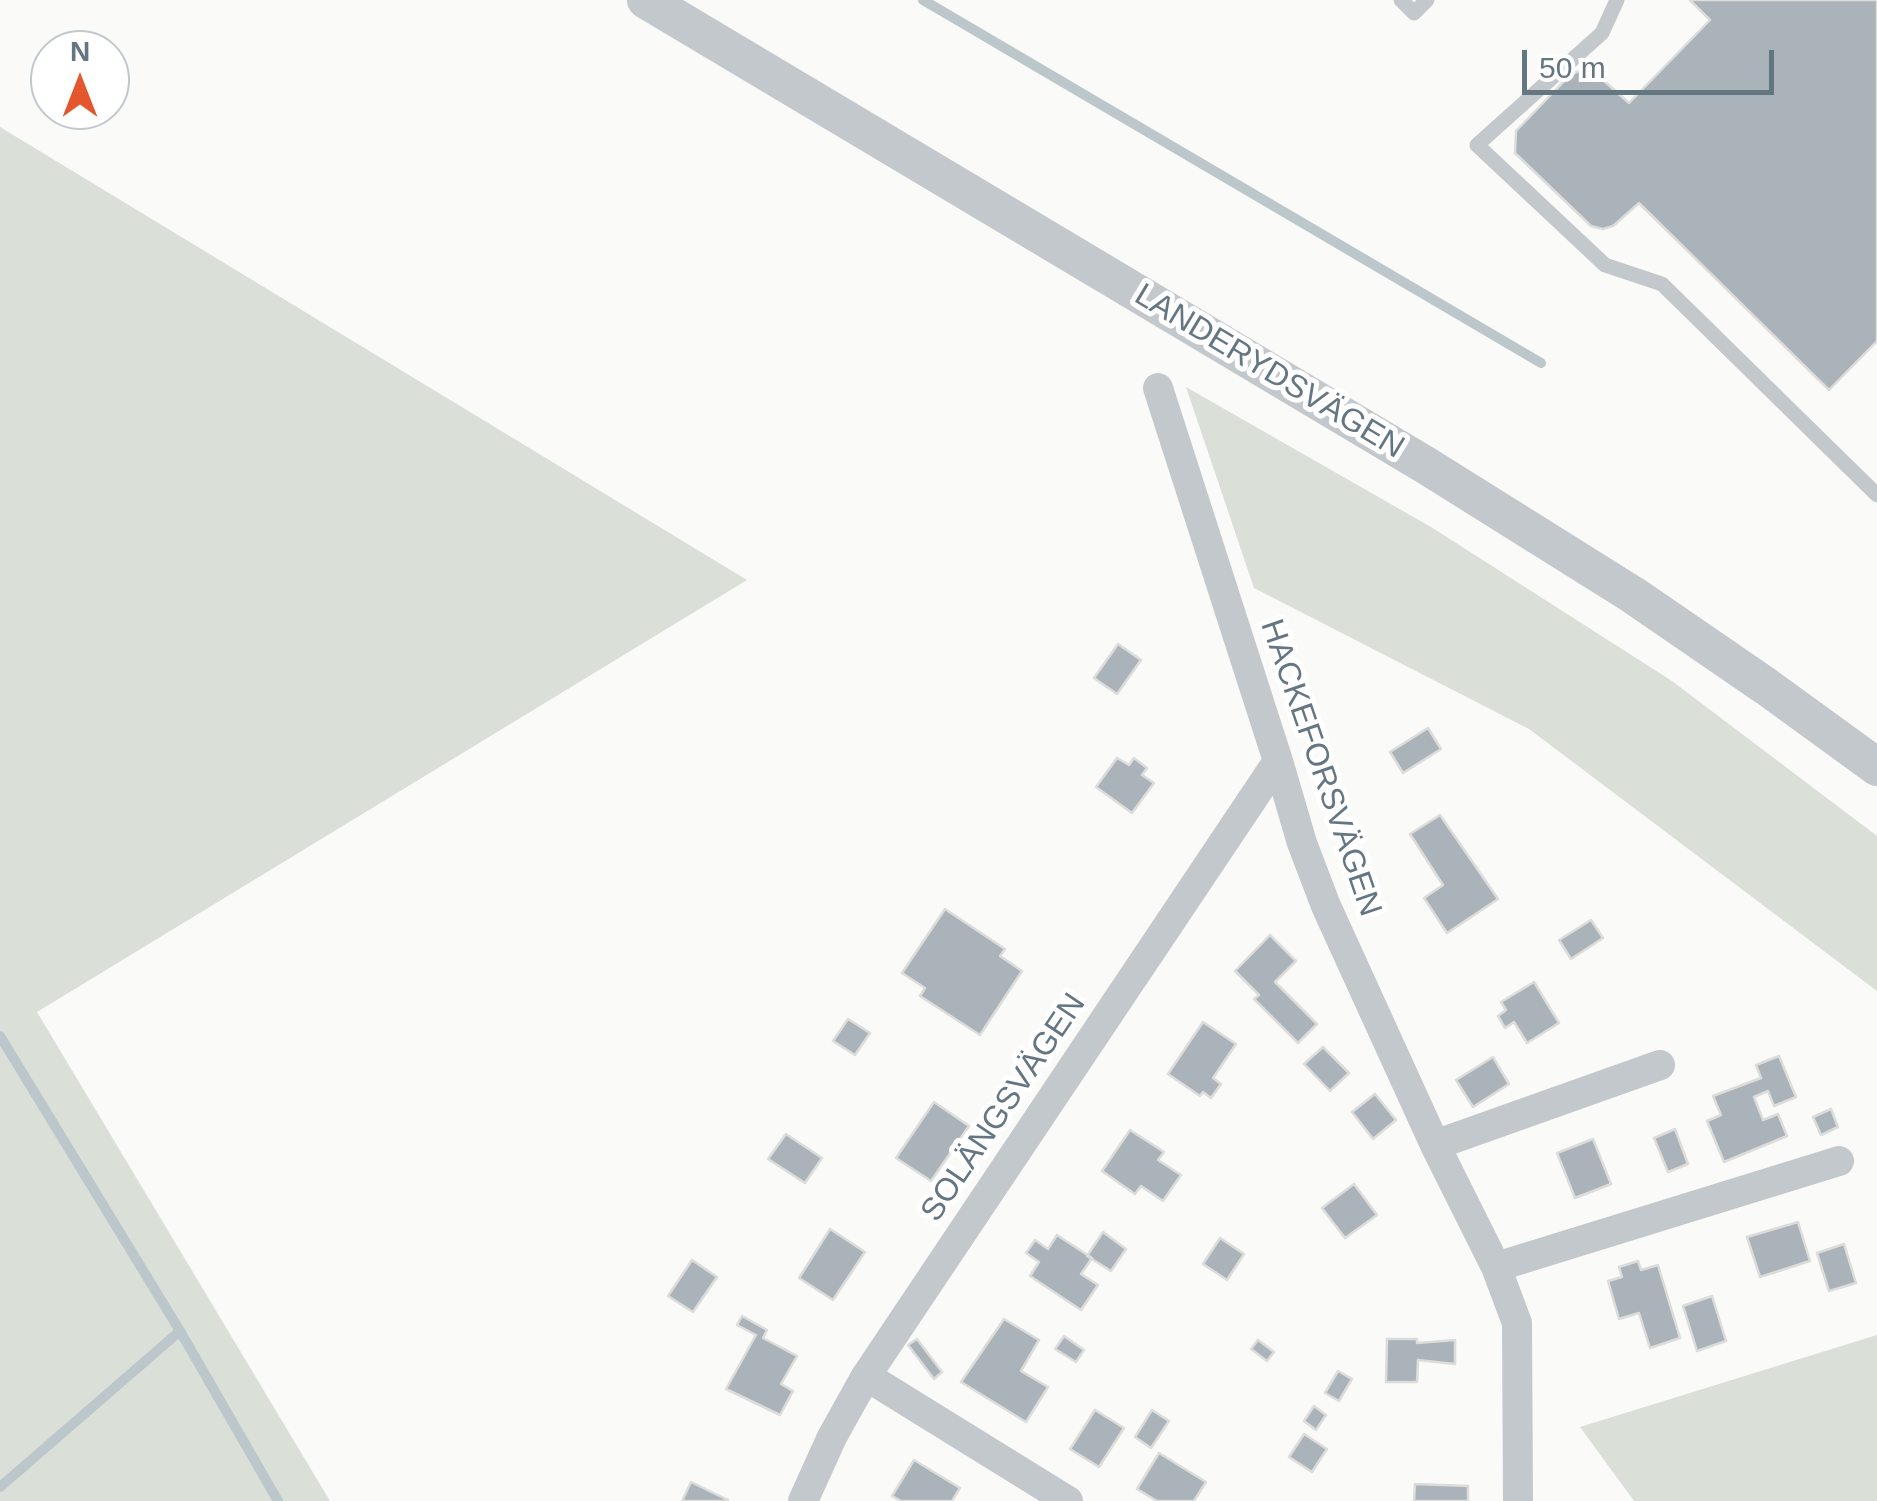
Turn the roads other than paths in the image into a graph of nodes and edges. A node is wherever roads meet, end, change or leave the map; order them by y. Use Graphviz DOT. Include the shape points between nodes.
graph roads {
  1 [pos="646,0"];
  2 [pos="1401,0"];
  3 [pos="1426,0"];
  4 [pos="1617,0"];
  5 [pos="1158,388"];
  6 [pos="1877,496"];
  7 [pos="1278,762"];
  8 [pos="1877,768"];
  9 [pos="1660,1065"];
  10 [pos="1435,1146"];
  11 [pos="1839,1161"];
  12 [pos="1496,1268"];
  13 [pos="866,1376"];
  14 [pos="803,1501"];
  15 [pos="1068,1501"];
  16 [pos="1518,1501"];
  1 -- 8 [label="street, LANDERYDSVÄGEN" via="1427,466 1648,606"];
  2 -- 3 [label="lane" via="1414,12"];
  4 -- 6 [label="lane" via="1602,33 1477,145 1605,265 1662,284"];
  5 -- 7 [label="street, HACKEFORSVÄGEN"];
  7 -- 10 [label="street, HACKEFORSVÄGEN" via="1326,906"];
  7 -- 13 [label="street, SOLÄNGSVÄGEN"];
  9 -- 10 [label="street"];
  10 -- 12 [label="street, HACKEFORSVÄGEN"];
  11 -- 12 [label="street"];
  12 -- 16 [label="street, HACKEFORSVÄGEN" via="1517,1323"];
  13 -- 14 [label="street, SOLÄNGSVÄGEN"];
  13 -- 15 [label="street"];
}
